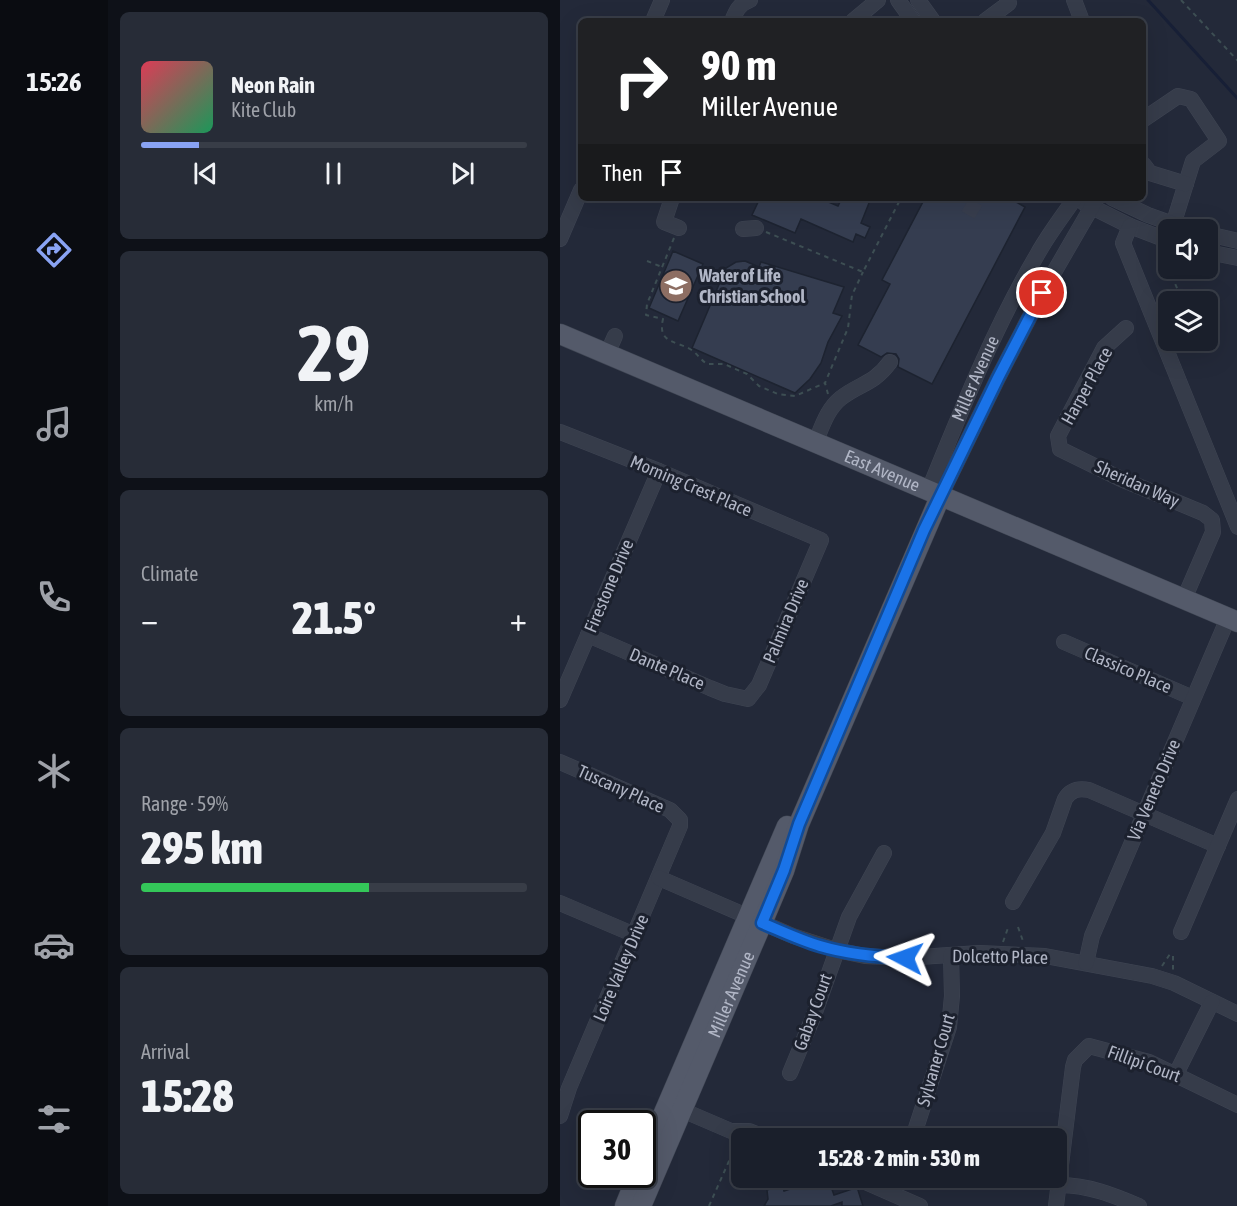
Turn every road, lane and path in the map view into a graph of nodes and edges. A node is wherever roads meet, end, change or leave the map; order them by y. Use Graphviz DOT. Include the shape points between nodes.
graph roads {
  1 [pos="662,0"];
  2 [pos="752,0"];
  3 [pos="760,0"];
  4 [pos="878,0"];
  5 [pos="898,0"];
  6 [pos="918,0"];
  7 [pos="1074,0"];
  8 [pos="1181,0"];
  9 [pos="1008,2"];
  10 [pos="654,18"];
  11 [pos="732,18"];
  12 [pos="857,18"];
  13 [pos="911,18"];
  14 [pos="931,18"];
  15 [pos="989,18"];
  16 [pos="1081,18"];
  17 [pos="1238,61"];
  18 [pos="1146,118"];
  19 [pos="1146,168"];
  20 [pos="1186,184"];
  21 [pos="578,197"];
  22 [pos="671,201"];
  23 [pos="899,201"];
  24 [pos="1074,201"];
  25 [pos="1119,201"];
  26 [pos="1095,203"];
  27 [pos="1159,219"];
  28 [pos="1175,219"];
  29 [pos="1130,226"];
  30 [pos="679,228"];
  31 [pos="750,229"];
  32 [pos="1218,236"];
  33 [pos="560,239"];
  34 [pos="1158,241"];
  35 [pos="1238,241"];
  36 [pos="1218,250"];
  37 [pos="1238,250"];
  38 [pos="1218,253"];
  39 [pos="1238,258"];
  40 [pos="647,261"];
  41 [pos="662,267"];
  42 [pos="863,273"];
  43 [pos="1126,328"];
  44 [pos="560,334"];
  45 [pos="615,336"];
  46 [pos="606,354"];
  47 [pos="890,363"];
  48 [pos="825,383"];
  49 [pos="831,408"];
  50 [pos="560,432"];
  51 [pos="815,443"];
  52 [pos="1060,449"];
  53 [pos="659,471"];
  54 [pos="934,494"];
  55 [pos="1238,527"];
  56 [pos="821,540"];
  57 [pos="1184,599"];
  58 [pos="1233,620"];
  59 [pos="588,635"];
  60 [pos="1064,642"];
  61 [pos="1193,698"];
  62 [pos="748,699"];
  63 [pos="560,700"];
  64 [pos="560,762"];
  65 [pos="1238,800"];
  66 [pos="1144,813"];
  67 [pos="680,820"];
  68 [pos="1218,846"];
  69 [pos="884,853"];
  70 [pos="659,878"];
  71 [pos="560,903"];
  72 [pos="1013,903"];
  73 [pos="755,920"];
  74 [pos="1018,927"];
  75 [pos="1008,928"];
  76 [pos="1181,932"];
  77 [pos="635,935"];
  78 [pos="1003,944"];
  79 [pos="1024,945"];
  80 [pos="836,950"];
  81 [pos="951,955"];
  82 [pos="1086,963"];
  83 [pos="1162,966"];
  84 [pos="1173,970"];
  85 [pos="1212,1002"];
  86 [pos="1238,1014"];
  87 [pos="790,1073"];
  88 [pos="1176,1074"];
  89 [pos="1238,1105"];
  90 [pos="682,1110"];
  91 [pos="560,1116"];
  92 [pos="917,1128"];
  93 [pos="1066,1128"];
  94 [pos="656,1134"];
  95 [pos="731,1134"];
  96 [pos="731,1154"];
  97 [pos="1067,1185"];
  98 [pos="632,1188"];
  99 [pos="879,1188"];
  100 [pos="1059,1188"];
  101 [pos="625,1206"];
  102 [pos="641,1206"];
  103 [pos="709,1206"];
  104 [pos="920,1206"];
  105 [pos="1056,1206"];
  106 [pos="1139,1206"];
  1 -- 10 [label="street"];
  2 -- 3 [label="street"];
  2 -- 11 [label="street" via="742,2"];
  4 -- 12 [label="street"];
  5 -- 13 [label="street"];
  6 -- 14 [label="street"];
  7 -- 16 [label="street"];
  8 -- 17 [label="path"];
  9 -- 15 [label="street"];
  18 -- 20 [label="street" via="1178,96 1191,99 1218,141 1193,161"];
  19 -- 20 [label="street" via="1150,173"];
  20 -- 28 [label="street"];
  21 -- 33 [label="street"];
  22 -- 30 [label="street" via="664,222"];
  23 -- 42 [label="path"];
  24 -- 54 [label="street, Miller Avenue" via="1038,253 1008,307 963,405"];
  25 -- 27 [label="street"];
  26 -- 29 [label="street"];
  26 -- 54 [label="street, Miller Avenue"];
  29 -- 34 [label="street"];
  29 -- 55 [label="street" via="1123,243"];
  30 -- 41 [label="path"];
  31 -- 42 [label="path"];
  32 -- 35 [label="street"];
  36 -- 37 [label="street"];
  38 -- 39 [label="street"];
  40 -- 41 [label="path"];
  41 -- 48 [label="path" via="646,315 663,319 663,333 669,341 690,349 707,364 724,364 748,374 773,393 795,396"];
  42 -- 48 [label="path" via="852,295 848,328"];
  43 -- 52 [label="street, Harper Place" via="1104,348 1058,436"];
  44 -- 46 [label="main road, East Avenue"];
  45 -- 46 [label="street"];
  46 -- 51 [label="main road, East Avenue"];
  47 -- 49 [label="street" via="871,382"];
  48 -- 49 [label="path"];
  49 -- 51 [label="street"];
  50 -- 53 [label="street, Morning Crest Place"];
  51 -- 54 [label="main road, East Avenue"];
  52 -- 57 [label="street, Sheridan Way" via="1212,520 1213,532"];
  53 -- 56 [label="street, Morning Crest Place"];
  53 -- 59 [label="street, Firestone Drive"];
  54 -- 57 [label="main road, East Avenue"];
  54 -- 73 [label="main road, Miller Avenue" via="924,530 799,824 784,870"];
  56 -- 62 [label="street, Palmira Drive" via="759,685"];
  57 -- 58 [label="main road, East Avenue"];
  58 -- 61 [label="street, Via Veneto Drive"];
  59 -- 62 [label="street, Dante Place" via="725,694"];
  59 -- 63 [label="street, Firestone Drive"];
  60 -- 61 [label="street, Classico Place"];
  61 -- 66 [label="street, Via Veneto Drive"];
  64 -- 67 [label="street, Tuscany Place" via="670,810"];
  65 -- 68 [label="street"];
  66 -- 68 [label="street"];
  66 -- 72 [label="street" via="1090,790 1072,791 1047,845"];
  66 -- 82 [label="street, Via Veneto Drive" via="1092,936"];
  67 -- 70 [label="street, Loire Valley Drive" via="679,832"];
  68 -- 76 [label="street"];
  69 -- 80 [label="street, Gabay Court" via="854,906"];
  70 -- 73 [label="street, Dolcetto Place"];
  70 -- 77 [label="street, Loire Valley Drive"];
  71 -- 77 [label="street"];
  73 -- 80 [label="street, Dolcetto Place"];
  73 -- 90 [label="main road, Miller Avenue"];
  73 -- 94 [label="main road, Miller Avenue"];
  74 -- 79 [label="path"];
  75 -- 78 [label="path"];
  77 -- 91 [label="street, Loire Valley Drive"];
  80 -- 81 [label="street, Dolcetto Place" via="895,958"];
  80 -- 87 [label="street, Gabay Court"];
  81 -- 82 [label="street, Dolcetto Place" via="979,953"];
  81 -- 92 [label="street, Sylvaner Court" via="949,1027"];
  82 -- 85 [label="street, Dolcetto Place" via="1152,976"];
  83 -- 84 [label="path" via="1171,955"];
  85 -- 86 [label="street, Dolcetto Place"];
  85 -- 88 [label="street"];
  88 -- 89 [label="street, Fillipi Court"];
  88 -- 93 [label="street, Fillipi Court" via="1149,1062 1089,1046 1075,1060"];
  90 -- 95 [label="street"];
  90 -- 102 [label="main road, Miller Avenue"];
  96 -- 103 [label="path"];
  97 -- 106 [label="street" via="1109,1194"];
  98 -- 101 [label="main road"];
  99 -- 104 [label="street"];
  100 -- 105 [label="street"];
}
